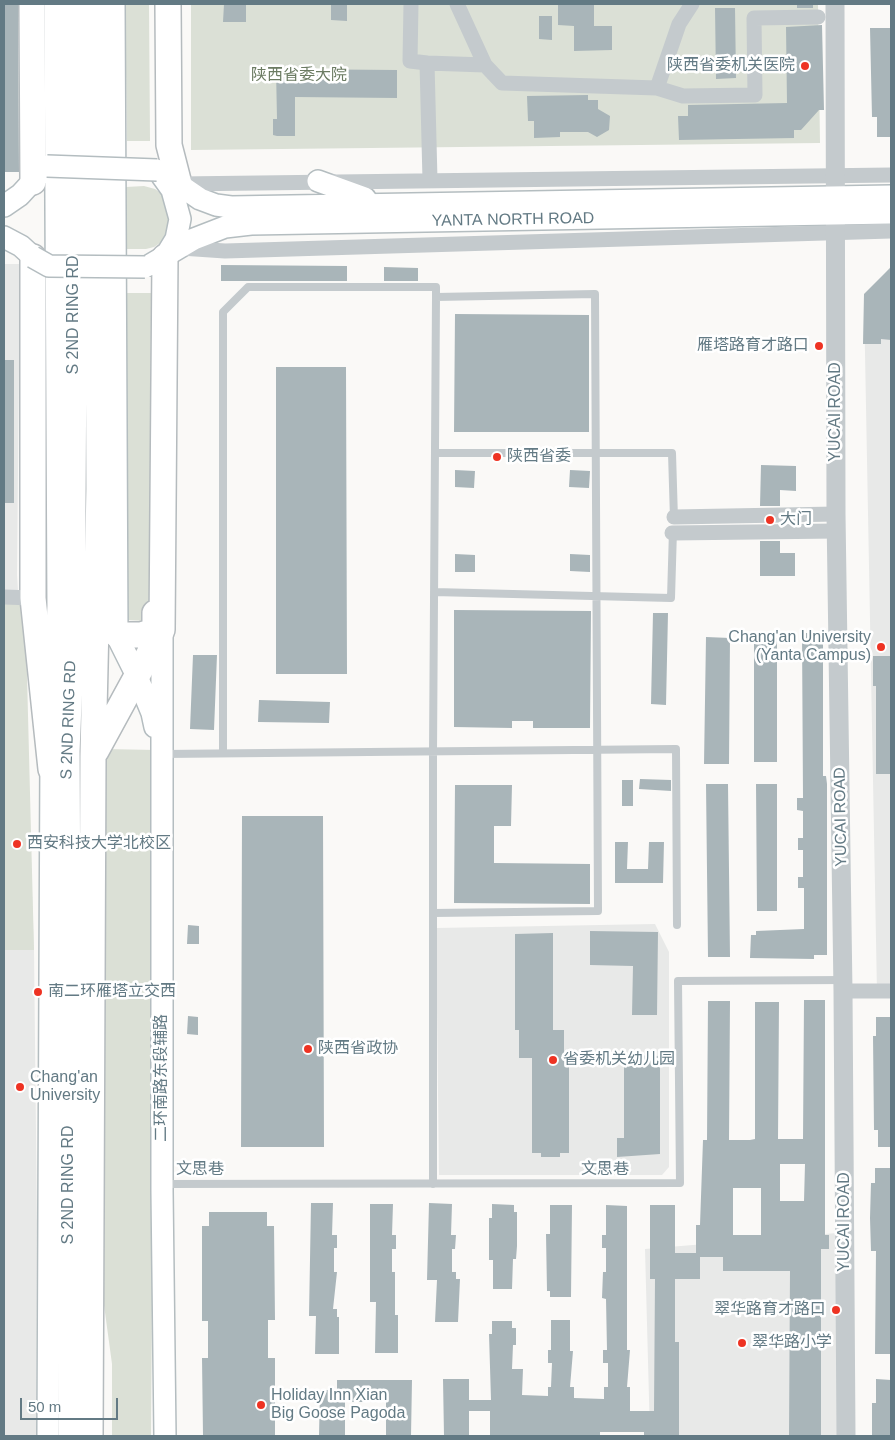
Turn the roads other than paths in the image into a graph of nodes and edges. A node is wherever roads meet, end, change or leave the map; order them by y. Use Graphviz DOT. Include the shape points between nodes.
graph roads {
  1 [pos="32,4"];
  2 [pos="40,4"];
  3 [pos="55,4"];
  4 [pos="73,4"];
  5 [pos="97,4"];
  6 [pos="114,4"];
  7 [pos="158,4"];
  8 [pos="168,4"];
  9 [pos="411,4"];
  10 [pos="456,4"];
  11 [pos="692,4"];
  12 [pos="835,4"];
  13 [pos="818,17"];
  14 [pos="427,63"];
  15 [pos="485,65"];
  16 [pos="657,88"];
  17 [pos="157,170"];
  18 [pos="891,175"];
  19 [pos="834,176"];
  20 [pos="35,179"];
  21 [pos="430,180"];
  22 [pos="318,181"];
  23 [pos="179,184"];
  24 [pos="4,196"];
  25 [pos="891,196"];
  26 [pos="377,203"];
  27 [pos="4,206"];
  28 [pos="891,213"];
  29 [pos="835,215"];
  30 [pos="891,231"];
  31 [pos="4,237"];
  32 [pos="33,257"];
  33 [pos="164,258"];
  34 [pos="436,297"];
  35 [pos="436,453"];
  36 [pos="595,454"];
  37 [pos="674,517"];
  38 [pos="837,523"];
  39 [pos="672,533"];
  40 [pos="434,592"];
  41 [pos="595,595"];
  42 [pos="4,597"];
  43 [pos="33,598"];
  44 [pos="95,598"];
  45 [pos="162,630"];
  46 [pos="117,634"];
  47 [pos="136,674"];
  48 [pos="597,750"];
  49 [pos="432,752"];
  50 [pos="223,753"];
  51 [pos="162,754"];
  52 [pos="93,756"];
  53 [pos="51,769"];
  54 [pos="433,913"];
  55 [pos="677,925"];
  56 [pos="843,985"];
  57 [pos="891,991"];
  58 [pos="162,1184"];
  59 [pos="433,1184"];
  60 [pos="90,1315"];
  61 [pos="48,1436"];
  62 [pos="71,1436"];
  63 [pos="90,1436"];
  64 [pos="101,1436"];
  65 [pos="165,1436"];
  66 [pos="846,1436"];
  1 -- 20 [label="highway"];
  2 -- 20 [label="highway" via="41,142"];
  3 -- 53 [label="main road" via="58,606"];
  4 -- 62 [label="highway, S 2ND RING RD" via="76,85 72,632 67,751"];
  5 -- 44 [label="highway, S 2ND RING RD" via="99,489"];
  6 -- 46 [label="main road"];
  7 -- 17 [label="highway"];
  8 -- 23 [label="highway" via="169,145"];
  9 -- 14 [label="street" via="410,61"];
  10 -- 15 [label="street"];
  11 -- 16 [label="street" via="679,24"];
  12 -- 19 [label="street, YUCAI ROAD"];
  13 -- 16 [label="street" via="754,18 755,95 683,96"];
  14 -- 15 [label="street"];
  14 -- 21 [label="street"];
  15 -- 16 [label="street" via="502,83"];
  17 -- 20 [label="main road, bridge"];
  17 -- 23 [label="main road, YANTA NORTH ROAD"];
  17 -- 33 [label="main road" via="172,190 180,219 176,239"];
  18 -- 19 [label="street"];
  19 -- 21 [label="street"];
  19 -- 29 [label="street, YUCAI ROAD"];
  20 -- 24 [label="street"];
  20 -- 27 [label="main road"];
  21 -- 22 [label="street"];
  22 -- 23 [label="street"];
  22 -- 26 [label="main road"];
  23 -- 26 [label="main road, YANTA NORTH ROAD" via="200,199 216,205"];
  25 -- 29 [label="main road, YANTA NORTH ROAD"];
  26 -- 29 [label="main road, YANTA NORTH ROAD"];
  28 -- 29 [label="main road, YANTA NORTH ROAD"];
  29 -- 30 [label="street"];
  29 -- 33 [label="main road, YANTA NORTH ROAD" via="251,224 225,227 194,239"];
  29 -- 38 [label="street, YUCAI ROAD"];
  31 -- 32 [label="main road"];
  32 -- 33 [label="main road, bridge" via="49,266"];
  32 -- 43 [label="highway"];
  33 -- 45 [label="highway"];
  33 -- 46 [label="highway" via="156,292 155,624 146,635"];
  34 -- 35 [label="lane"];
  34 -- 36 [label="lane" via="595,294"];
  34 -- 50 [label="lane" via="436,287 248,287 223,312"];
  35 -- 36 [label="lane"];
  35 -- 40 [label="lane"];
  36 -- 37 [label="lane" via="672,453"];
  36 -- 41 [label="lane"];
  37 -- 38 [label="street"];
  37 -- 39 [label="lane"];
  38 -- 39 [label="street"];
  38 -- 56 [label="street, YUCAI ROAD"];
  39 -- 41 [label="lane" via="671,598"];
  40 -- 41 [label="lane"];
  40 -- 49 [label="lane"];
  41 -- 48 [label="lane"];
  42 -- 43 [label="street"];
  43 -- 53 [label="highway"];
  44 -- 46 [label="main road"];
  44 -- 52 [label="highway, S 2ND RING RD"];
  45 -- 47 [label="highway"];
  45 -- 51 [label="main road, 二环南路东段辅路"];
  46 -- 47 [label="main road"];
  47 -- 51 [label="main road" via="152,713"];
  47 -- 52 [label="highway"];
  48 -- 49 [label="lane"];
  48 -- 54 [label="lane" via="598,911"];
  48 -- 55 [label="lane" via="676,749"];
  49 -- 50 [label="lane"];
  49 -- 54 [label="lane"];
  50 -- 51 [label="lane"];
  51 -- 58 [label="main road, 二环南路东段辅路"];
  52 -- 60 [label="highway, S 2ND RING RD"];
  53 -- 61 [label="main road"];
  54 -- 59 [label="lane"];
  56 -- 57 [label="street"];
  56 -- 59 [label="lane, 文思巷" via="678,981 680,1183"];
  56 -- 66 [label="street, YUCAI ROAD"];
  58 -- 59 [label="lane, 文思巷"];
  58 -- 65 [label="main road, 二环南路东段辅路"];
  60 -- 63 [label="highway, S 2ND RING RD"];
  60 -- 64 [label="highway" via="101,1391"];
}
